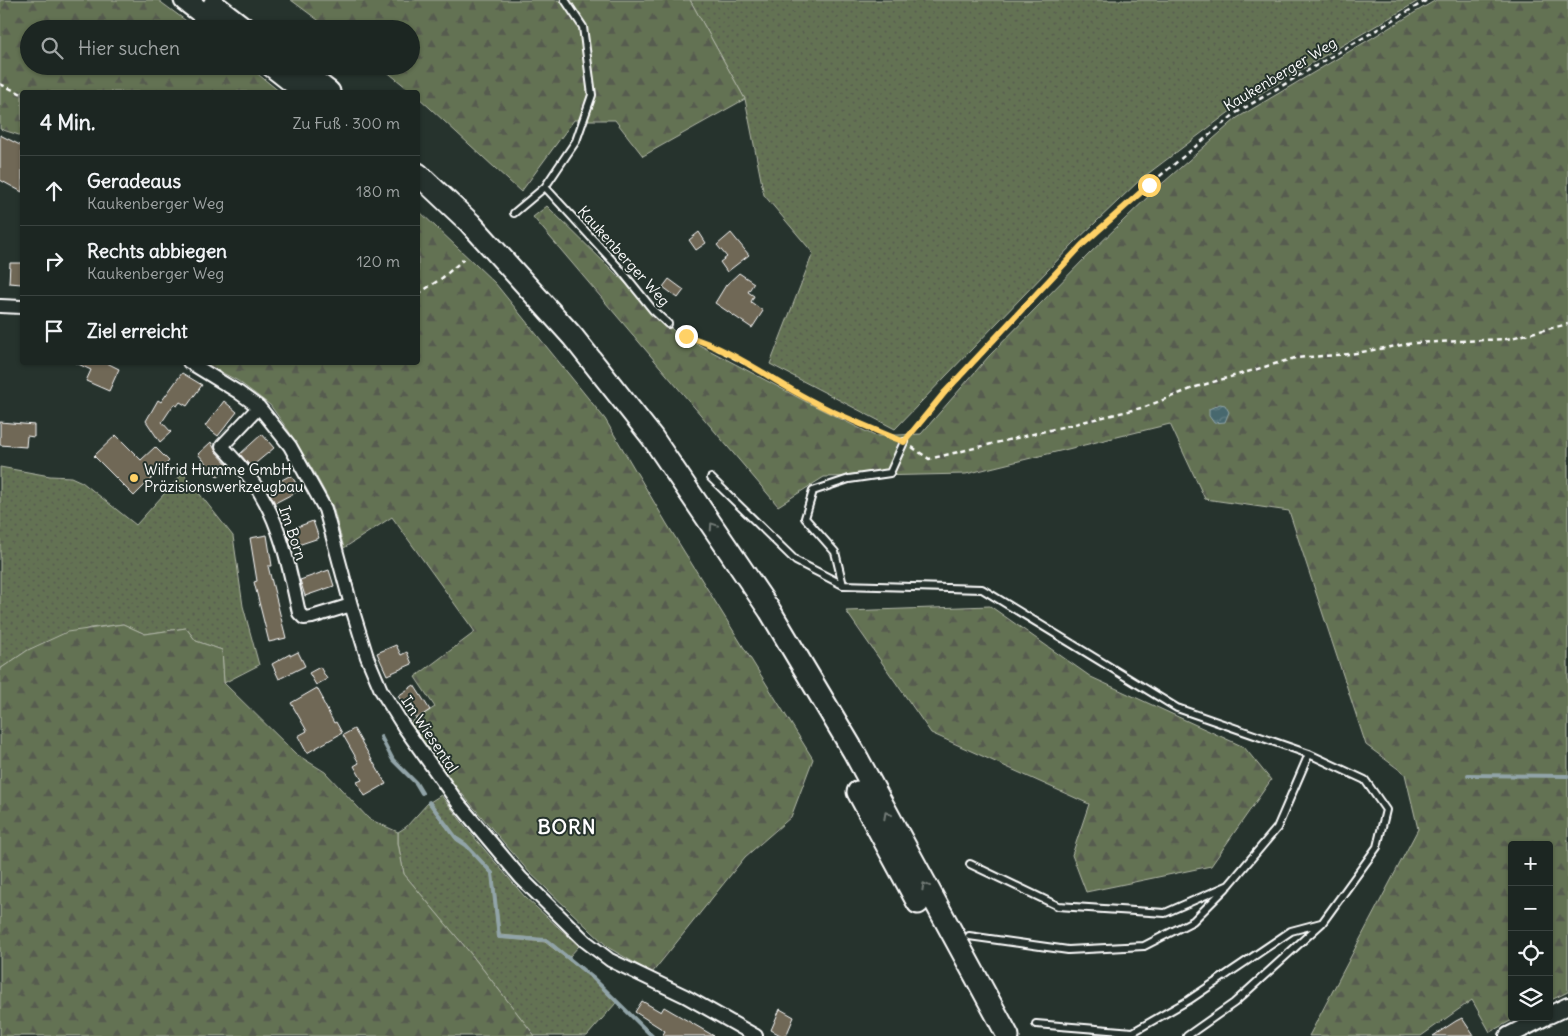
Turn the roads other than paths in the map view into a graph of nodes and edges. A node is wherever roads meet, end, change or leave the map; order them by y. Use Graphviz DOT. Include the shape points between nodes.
graph roads {
  1 [pos="185,0"];
  2 [pos="207,0"];
  3 [pos="565,0"];
  4 [pos="211,20"];
  5 [pos="233,20"];
  6 [pos="284,75"];
  7 [pos="307,75"];
  8 [pos="303,90"];
  9 [pos="326,90"];
  10 [pos="420,176"];
  11 [pos="545,187"];
  12 [pos="420,191"];
  13 [pos="514,213"];
  14 [pos="0,306"];
  15 [pos="20,307"];
  16 [pos="668,324"];
  17 [pos="194,365"];
  18 [pos="259,407"];
  19 [pos="904,442"];
  20 [pos="711,478"];
  21 [pos="843,585"];
  22 [pos="351,605"];
  23 [pos="1309,754"];
  24 [pos="903,861"];
  25 [pos="970,864"];
  26 [pos="1229,885"];
  27 [pos="1322,923"];
  28 [pos="969,936"];
  29 [pos="1568,1006"];
  30 [pos="1553,1013"];
  31 [pos="1537,1021"];
  32 [pos="1036,1024"];
  33 [pos="756,1036"];
  34 [pos="994,1036"];
  35 [pos="1008,1036"];
  36 [pos="1187,1036"];
  37 [pos="1508,1036"];
  1 -- 4 [label="highway"];
  2 -- 5 [label="highway"];
  3 -- 11 [label="lane" via="583,27 592,95 576,141"];
  6 -- 8 [label="highway"];
  7 -- 9 [label="highway"];
  24 -- 10 [label="highway, one-way" via="854,752 770,610 652,437 573,337 470,223"];
  11 -- 13 [label="lane"];
  11 -- 16 [label="lane, Kaukenberger Weg"];
  12 -- 24 [label="highway" via="480,251 561,341 628,427 756,614"];
  14 -- 15 [label="street"];
  17 -- 18 [label="street, Im Wiesental"];
  18 -- 22 [label="street, Im Wiesental" via="290,446 325,509"];
  18 -- 22 [label="street, Im Born" via="222,446 245,471 267,506 283,549 299,613 304,618 312,617"];
  19 -- 21 [label="lane" via="890,473 849,479 813,491 806,518 835,552"];
  20 -- 21 [label="lane" via="796,561"];
  21 -- 23 [label="lane" via="982,589 1177,708"];
  22 -- 33 [label="street, Im Wiesental" via="381,690 458,803 521,878 585,941 610,960 685,996"];
  23 -- 26 [label="lane" via="1276,828"];
  23 -- 27 [label="lane" via="1365,780 1386,810 1377,847"];
  24 -- 34 [label="highway"];
  35 -- 24 [label="highway, one-way"];
  25 -- 26 [label="lane" via="1058,906 1165,914"];
  26 -- 28 [label="lane" via="1193,922 1144,946 1068,950"];
  27 -- 32 [label="lane" via="1291,932 1189,1000 1133,1032"];
  27 -- 36 [label="lane" via="1234,1003"];
  29 -- 30 [label="main road"];
  31 -- 37 [label="main road"];
}
